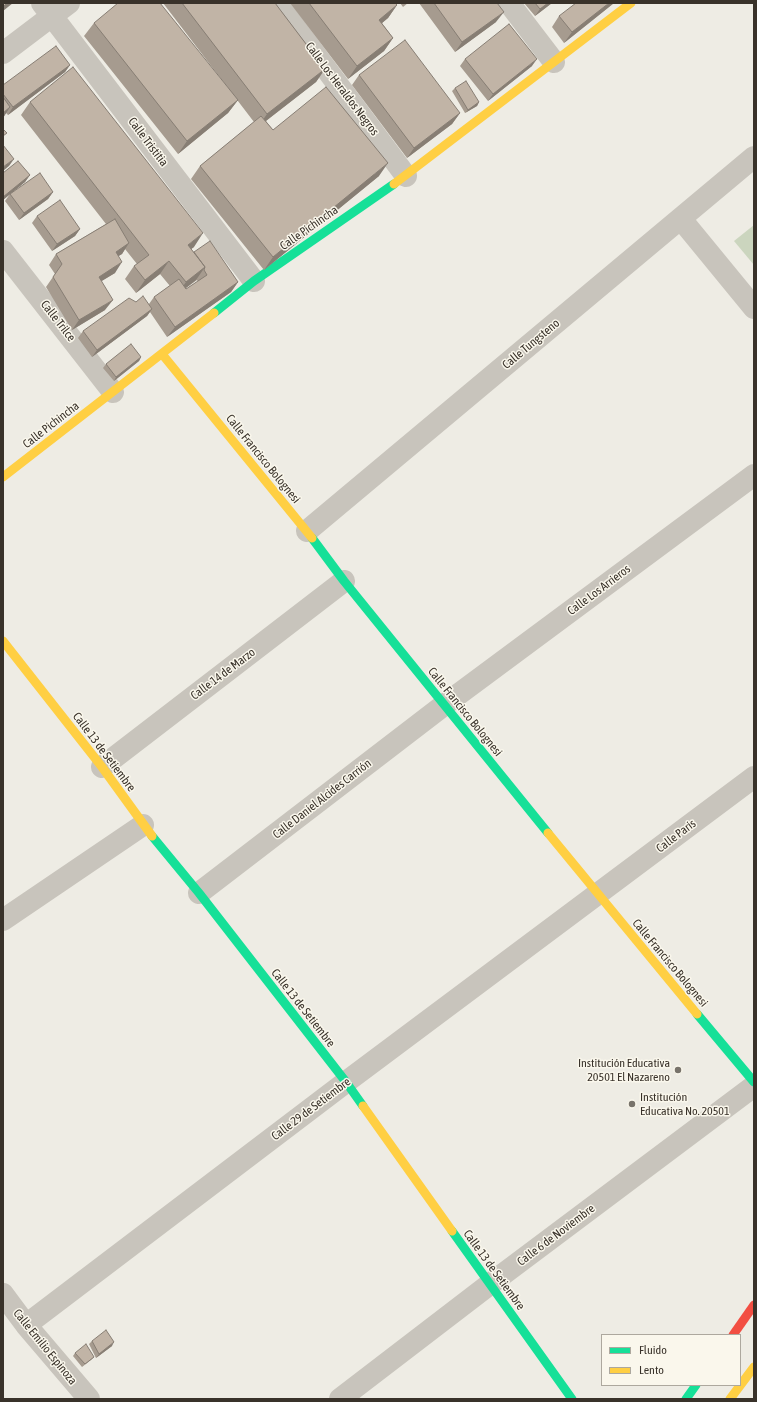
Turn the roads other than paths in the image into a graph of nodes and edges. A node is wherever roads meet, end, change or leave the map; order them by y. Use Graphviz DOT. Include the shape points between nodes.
graph roads {
  1 [pos="69,3"];
  2 [pos="277,3"];
  3 [pos="509,3"];
  4 [pos="631,3"];
  5 [pos="47,10"];
  6 [pos="3,53"];
  7 [pos="554,62"];
  8 [pos="754,157"];
  9 [pos="406,176"];
  10 [pos="681,219"];
  11 [pos="3,251"];
  12 [pos="254,281"];
  13 [pos="754,308"];
  14 [pos="162,354"];
  15 [pos="113,392"];
  16 [pos="754,475"];
  17 [pos="3,476"];
  18 [pos="307,531"];
  19 [pos="344,581"];
  20 [pos="3,641"];
  21 [pos="444,705"];
  22 [pos="102,767"];
  23 [pos="754,777"];
  24 [pos="143,825"];
  25 [pos="199,893"];
  26 [pos="598,895"];
  27 [pos="3,920"];
  28 [pos="346,1082"];
  29 [pos="754,1082"];
  30 [pos="754,1086"];
  31 [pos="490,1284"];
  32 [pos="3,1294"];
  33 [pos="754,1306"];
  34 [pos="26,1325"];
  35 [pos="734,1334"];
  36 [pos="754,1367"];
  37 [pos="741,1384"];
  38 [pos="695,1386"];
  39 [pos="740,1386"];
  40 [pos="89,1399"];
  41 [pos="340,1399"];
  42 [pos="572,1399"];
  43 [pos="686,1399"];
  44 [pos="730,1399"];
  1 -- 5 [label="street"];
  2 -- 9 [label="street, Calle Los Heraldos Negros"];
  3 -- 7 [label="street"];
  4 -- 7 [label="street, Calle Pichincha"];
  5 -- 6 [label="street"];
  5 -- 12 [label="street, Calle Tristitia"];
  7 -- 9 [label="street, Calle Pichincha"];
  8 -- 10 [label="street, Calle Tungsteno"];
  9 -- 12 [label="street, Calle Pichincha"];
  10 -- 13 [label="street"];
  10 -- 18 [label="street, Calle Tungsteno"];
  11 -- 15 [label="street, Calle Trilce"];
  12 -- 14 [label="street, Calle Pichincha"];
  14 -- 15 [label="street, Calle Pichincha"];
  14 -- 18 [label="street, Calle Francisco Bolognesi"];
  15 -- 17 [label="street, Calle Pichincha"];
  16 -- 21 [label="street, Calle Los Arrieros"];
  18 -- 19 [label="street, Calle Francisco Bolognesi"];
  19 -- 21 [label="street, Calle Francisco Bolognesi"];
  19 -- 22 [label="street, Calle 14 de Marzo"];
  20 -- 22 [label="street, Calle 13 de Setiembre"];
  21 -- 25 [label="street, Calle Daniel Alcides Carrión"];
  21 -- 26 [label="street, Calle Francisco Bolognesi"];
  22 -- 24 [label="street, Calle 13 de Setiembre"];
  23 -- 26 [label="street, Calle Paris"];
  24 -- 25 [label="street, Calle 13 de Setiembre"];
  24 -- 27 [label="street"];
  25 -- 28 [label="street, Calle 13 de Setiembre"];
  26 -- 28 [label="street, Calle 29 de Setiembre"];
  26 -- 29 [label="street, Calle Francisco Bolognesi"];
  28 -- 31 [label="street, Calle 13 de Setiembre"];
  28 -- 34 [label="street, Calle 29 de Setiembre"];
  30 -- 31 [label="street, Calle 6 de Noviembre"];
  31 -- 41 [label="street, Calle 6 de Noviembre"];
  31 -- 42 [label="street, Calle 13 de Setiembre"];
  32 -- 34 [label="street, Calle Emilio Espinoza"];
  33 -- 35 [label="street"];
  34 -- 40 [label="street, Calle Emilio Espinoza"];
  36 -- 37 [label="street"];
  38 -- 43 [label="street"];
  39 -- 44 [label="street"];
}
